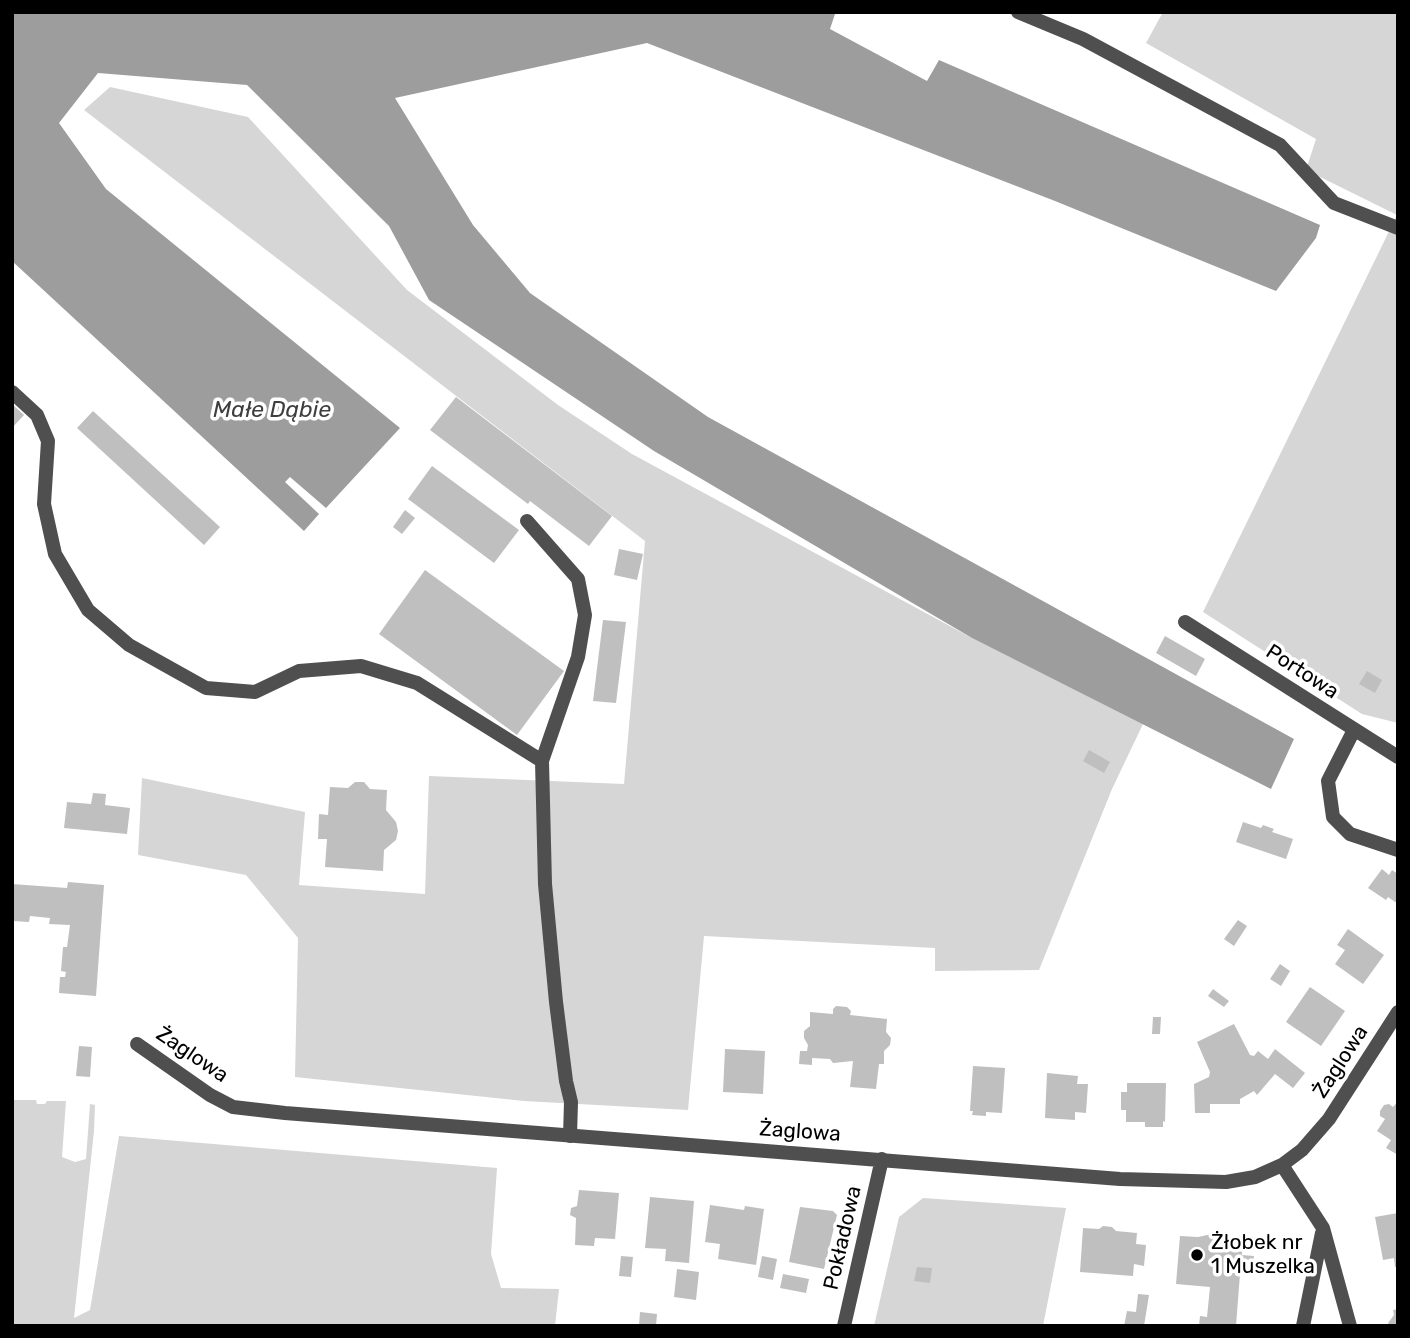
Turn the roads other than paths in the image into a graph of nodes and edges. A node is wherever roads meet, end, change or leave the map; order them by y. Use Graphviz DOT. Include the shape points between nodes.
graph roads {
  1 [pos="1022,13"];
  2 [pos="1398,228"];
  3 [pos="12,392"];
  4 [pos="527,521"];
  5 [pos="1185,622"];
  6 [pos="1354,730"];
  7 [pos="1398,757"];
  8 [pos="542,761"];
  9 [pos="1398,850"];
  10 [pos="1398,1012"];
  11 [pos="137,1044"];
  12 [pos="570,1136"];
  13 [pos="882,1159"];
  14 [pos="1282,1165"];
  15 [pos="1323,1228"];
  16 [pos="844,1326"];
  17 [pos="1303,1326"];
  18 [pos="1350,1326"];
  1 -- 2 [label="street" via="1083,38 1280,145 1334,203"];
  3 -- 8 [label="street" via="37,415 48,441 44,504 55,554 88,611 129,645 206,688 254,692 299,671 362,666 416,682"];
  4 -- 8 [label="street" via="578,579 585,615 578,657"];
  5 -- 6 [label="street, Portowa"];
  6 -- 7 [label="street, Portowa"];
  6 -- 9 [label="street" via="1328,781 1333,817 1350,834"];
  8 -- 12 [label="street" via="545,884 571,1102"];
  10 -- 14 [label="street, Żaglowa" via="1323,1127"];
  11 -- 12 [label="street, Żaglowa" via="233,1107"];
  12 -- 13 [label="street, Żaglowa"];
  13 -- 14 [label="street, Żaglowa" via="1120,1179 1226,1182 1255,1177"];
  13 -- 16 [label="street, Pokładowa"];
  14 -- 15 [label="street"];
  15 -- 17 [label="street"];
  15 -- 18 [label="street"];
}
